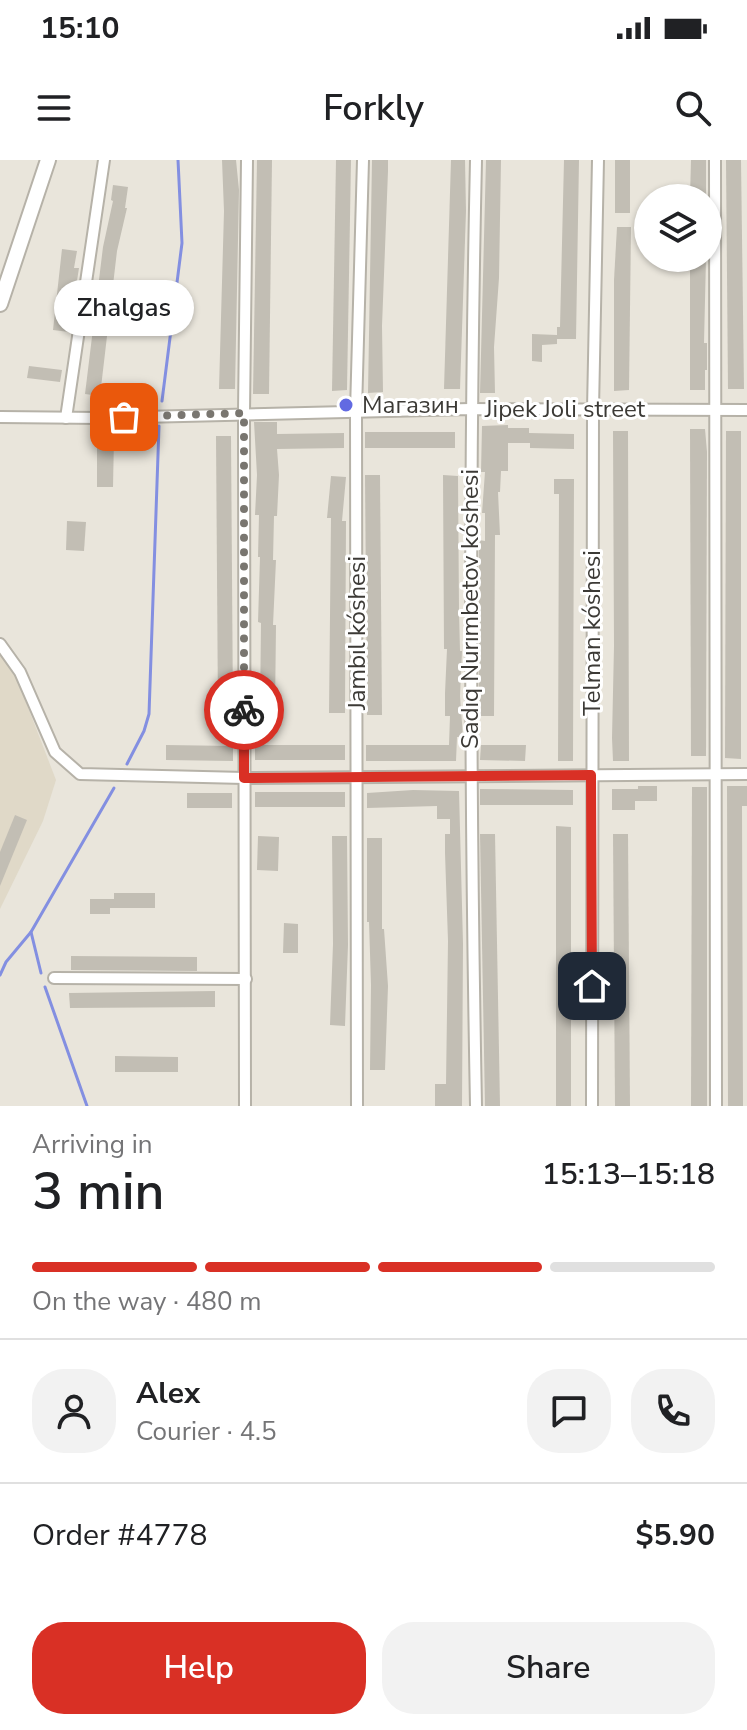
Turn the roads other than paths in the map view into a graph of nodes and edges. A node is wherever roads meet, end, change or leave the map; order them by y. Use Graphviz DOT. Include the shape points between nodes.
graph roads {
  1 [pos="48,160"];
  2 [pos="104,160"];
  3 [pos="247,160"];
  4 [pos="363,160"];
  5 [pos="476,160"];
  6 [pos="598,160"];
  7 [pos="715,160"];
  8 [pos="5,277"];
  9 [pos="0,304"];
  10 [pos="470,409"];
  11 [pos="593,409"];
  12 [pos="715,410"];
  13 [pos="747,410"];
  14 [pos="356,411"];
  15 [pos="244,413"];
  16 [pos="0,417"];
  17 [pos="66,418"];
  18 [pos="0,644"];
  19 [pos="747,774"];
  20 [pos="591,775"];
  21 [pos="716,775"];
  22 [pos="470,777"];
  23 [pos="244,778"];
  24 [pos="358,778"];
  25 [pos="54,978"];
  26 [pos="246,979"];
  27 [pos="245,1106"];
  28 [pos="357,1106"];
  29 [pos="476,1106"];
  30 [pos="592,1106"];
  31 [pos="716,1106"];
  1 -- 8 [label="highway"];
  2 -- 17 [label="street"];
  3 -- 15 [label="street"];
  4 -- 14 [label="street, Jambıl kóshesi"];
  5 -- 10 [label="street, Sadıq Nurımbetov kóshesi"];
  6 -- 11 [label="street, Telman kóshesi"];
  7 -- 12 [label="street"];
  8 -- 9 [label="highway"];
  10 -- 11 [label="street, Jipek Joli street"];
  10 -- 14 [label="street, Jipek Joli street"];
  10 -- 22 [label="street, Sadıq Nurımbetov kóshesi"];
  11 -- 12 [label="street, Jipek Joli street"];
  11 -- 20 [label="street, Telman kóshesi"];
  12 -- 13 [label="street, Jipek Joli street"];
  12 -- 21 [label="street"];
  14 -- 15 [label="street, Jipek Joli street"];
  14 -- 24 [label="street, Jambıl kóshesi"];
  15 -- 17 [label="street, Jipek Joli street"];
  15 -- 23 [label="street"];
  16 -- 17 [label="street, Jipek Joli street"];
  18 -- 23 [label="street" via="20,672 55,752 80,774"];
  19 -- 21 [label="street"];
  20 -- 21 [label="street"];
  20 -- 22 [label="street"];
  20 -- 30 [label="street, Telman kóshesi"];
  21 -- 31 [label="street"];
  22 -- 24 [label="street"];
  22 -- 29 [label="street, Sadıq Nurımbetov kóshesi"];
  23 -- 24 [label="street"];
  23 -- 26 [label="street"];
  24 -- 28 [label="street, Jambıl kóshesi"];
  25 -- 26 [label="street"];
  26 -- 27 [label="street"];
}
